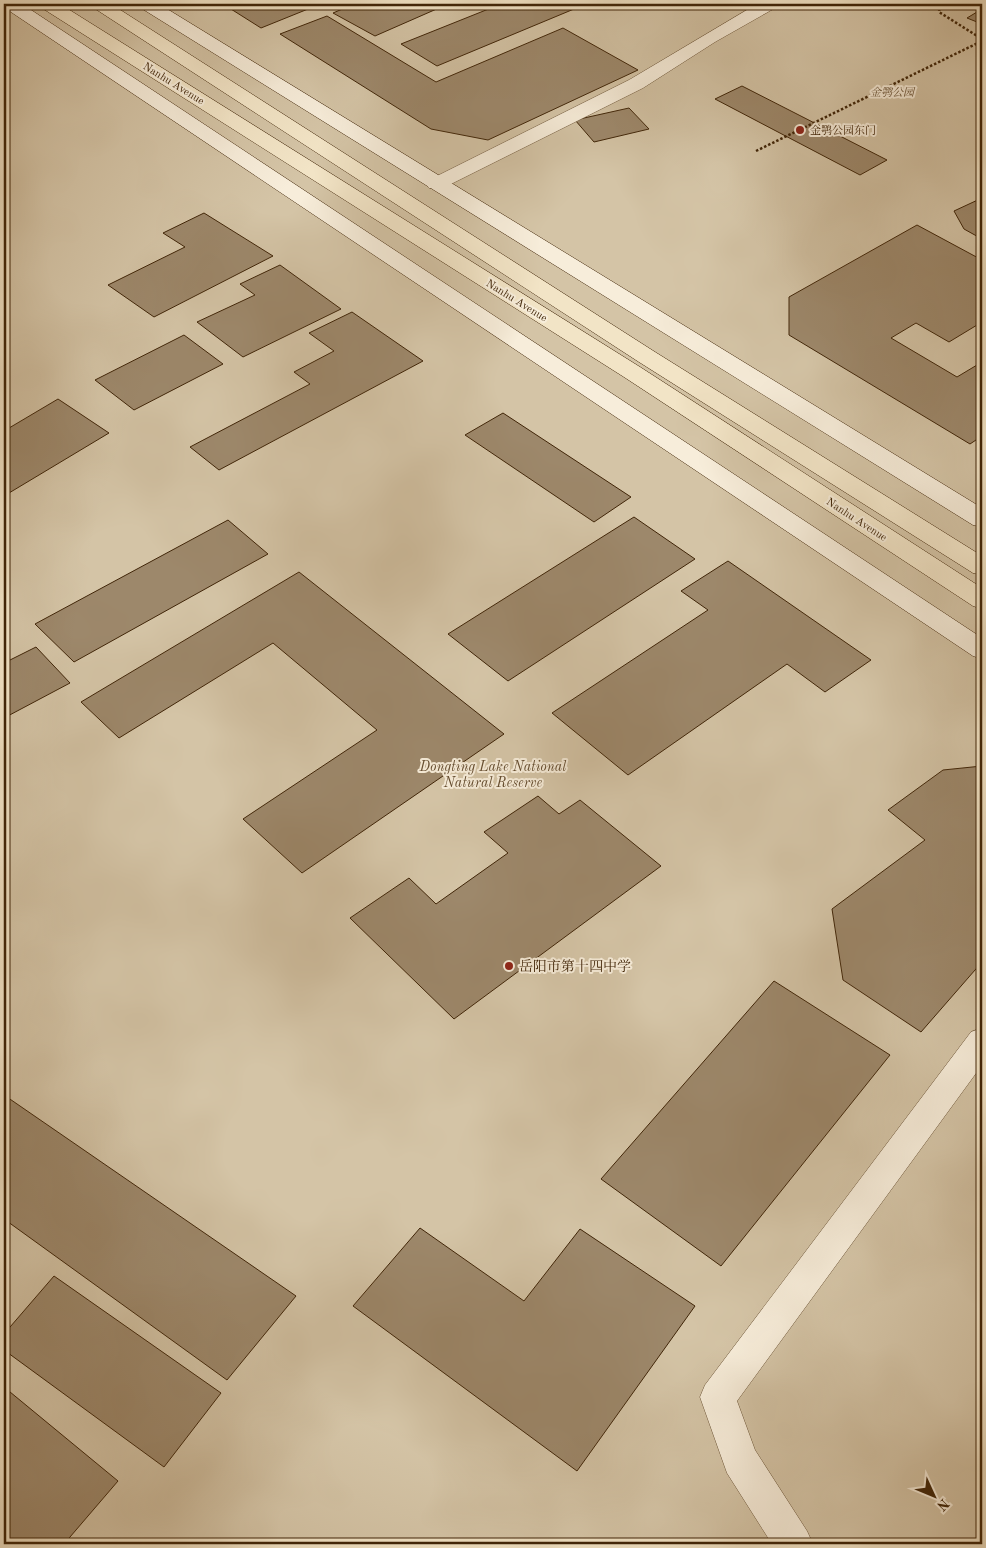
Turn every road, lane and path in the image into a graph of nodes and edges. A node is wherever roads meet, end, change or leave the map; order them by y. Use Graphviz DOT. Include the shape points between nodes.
graph roads {
  1 [pos="11,4"];
  2 [pos="48,4"];
  3 [pos="100,4"];
  4 [pos="147,4"];
  5 [pos="769,4"];
  6 [pos="940,4"];
  7 [pos="982,40"];
  8 [pos="756,151"];
  9 [pos="436,184"];
  10 [pos="982,519"];
  11 [pos="982,567"];
  12 [pos="982,600"];
  13 [pos="982,650"];
  14 [pos="982,1041"];
  15 [pos="794,1544"];
  1 -- 13 [label="main road"];
  2 -- 12 [label="main road, Nanhu Avenue" via="623,367"];
  3 -- 11 [label="main road, Nanhu Avenue" via="647,357"];
  4 -- 9 [label="main road"];
  5 -- 9 [label="main road" via="636,84"];
  6 -- 7 [label="path" via="939,12"];
  7 -- 8 [label="path"];
  9 -- 10 [label="main road"];
  14 -- 15 [label="main road" via="718,1397 740,1460"];
}
